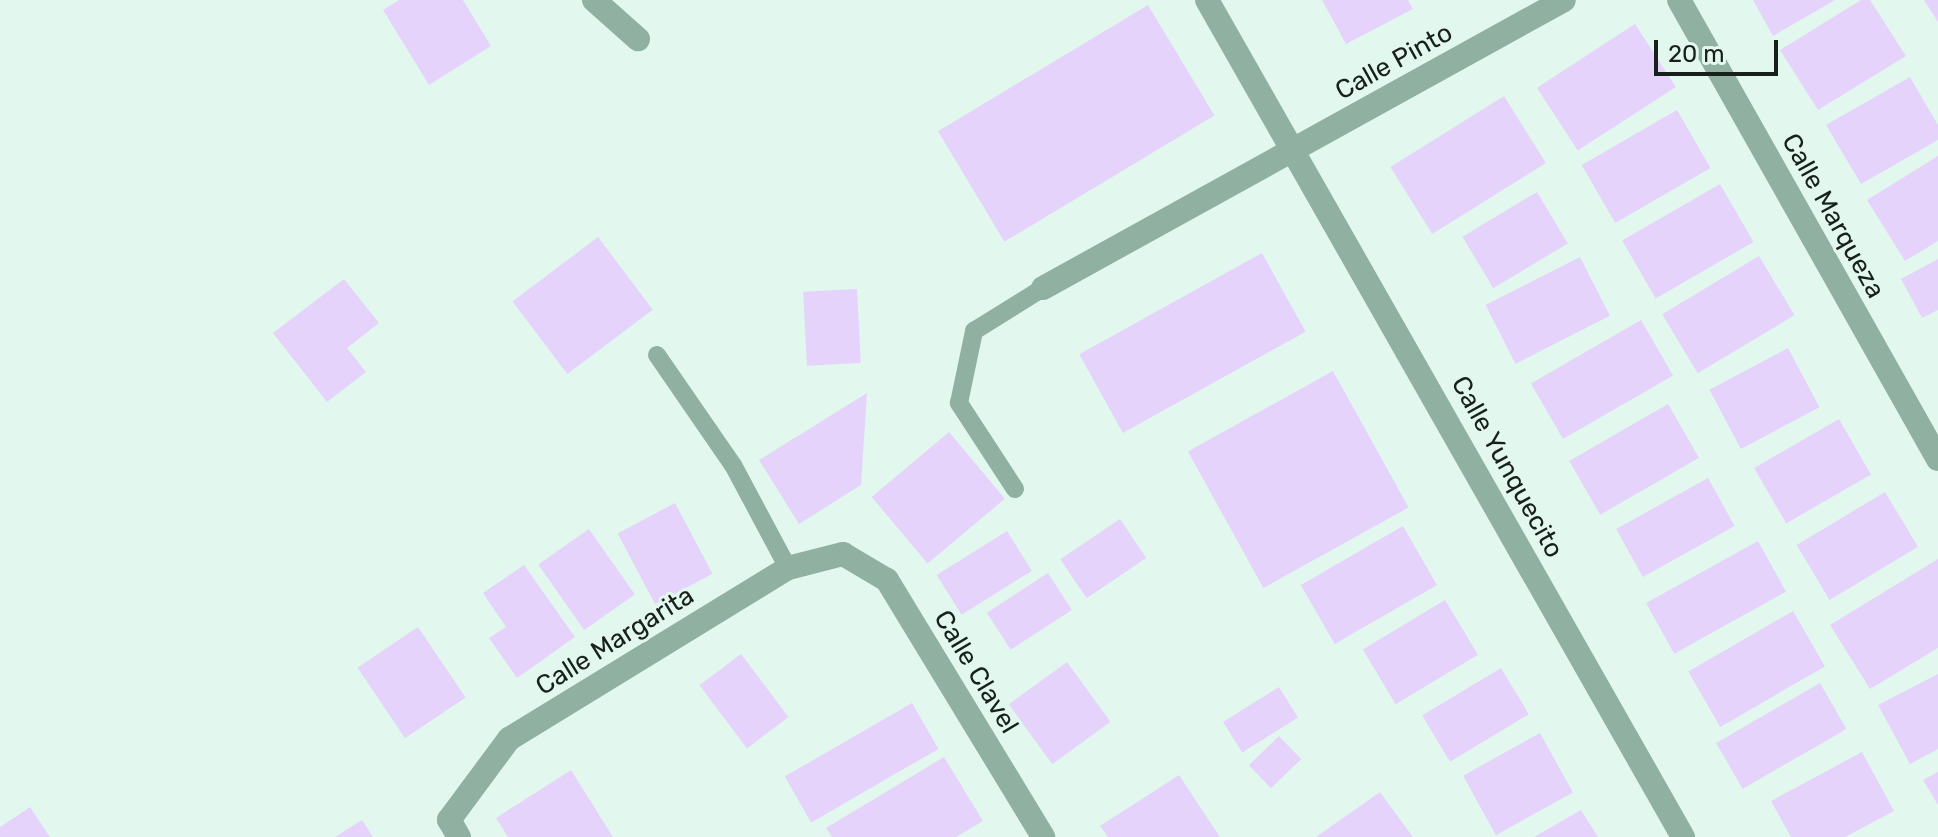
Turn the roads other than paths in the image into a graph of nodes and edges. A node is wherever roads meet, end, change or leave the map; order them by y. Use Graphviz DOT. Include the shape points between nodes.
graph roads {
  1 [pos="594,0"];
  2 [pos="1207,0"];
  3 [pos="1564,0"];
  4 [pos="1679,0"];
  5 [pos="638,39"];
  6 [pos="1293,150"];
  7 [pos="1043,288"];
  8 [pos="657,355"];
  9 [pos="1938,459"];
  10 [pos="1015,489"];
  11 [pos="843,554"];
  12 [pos="788,568"];
  13 [pos="454,828"];
  14 [pos="1043,837"];
  15 [pos="1683,837"];
  1 -- 5 [label="street"];
  2 -- 6 [label="street, Calle Yunquecito"];
  3 -- 6 [label="street, Calle Pinto"];
  4 -- 9 [label="street, Calle Marqueza"];
  6 -- 7 [label="street, Calle Pinto"];
  6 -- 15 [label="street, Calle Yunquecito"];
  7 -- 10 [label="lane" via="974,331 959,403"];
  8 -- 12 [label="lane" via="733,465"];
  11 -- 12 [label="street, Calle Margarita"];
  11 -- 14 [label="street, Calle Clavel" via="887,580"];
  12 -- 13 [label="street, Calle Margarita" via="509,739"];
}
